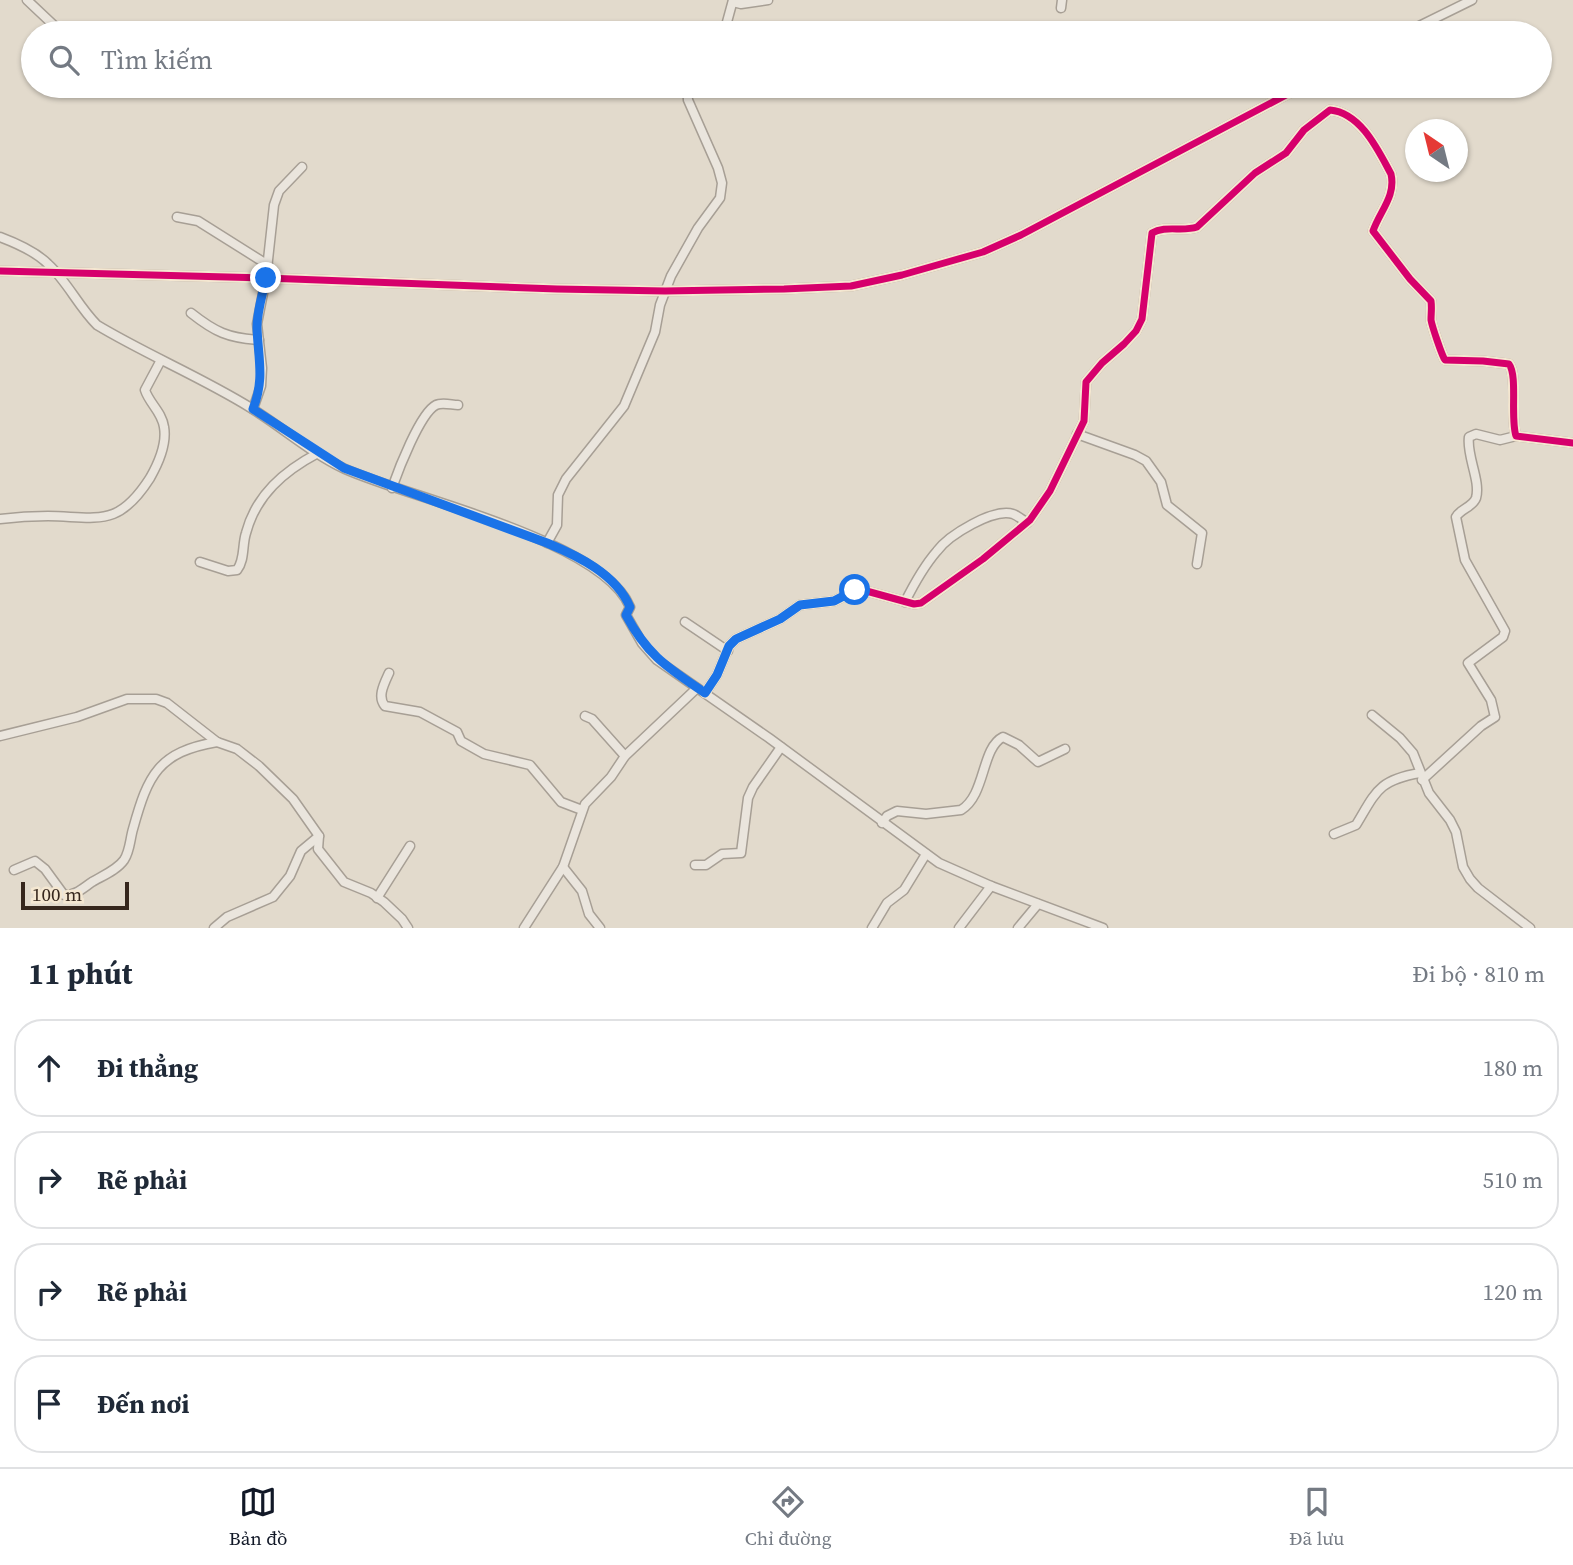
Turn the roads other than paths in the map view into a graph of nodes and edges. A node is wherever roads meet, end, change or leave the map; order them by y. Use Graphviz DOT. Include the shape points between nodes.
graph roads {
  1 [pos="27,0"];
  2 [pos="768,0"];
  3 [pos="1472,0"];
  4 [pos="733,1"];
  5 [pos="49,21"];
  6 [pos="727,21"];
  7 [pos="1429,21"];
  8 [pos="688,98"];
  9 [pos="1280,98"];
  10 [pos="302,167"];
  11 [pos="177,217"];
  12 [pos="0,237"];
  13 [pos="268,265"];
  14 [pos="0,271"];
  15 [pos="54,271"];
  16 [pos="266,278"];
  17 [pos="665,291"];
  18 [pos="191,313"];
  19 [pos="259,340"];
  20 [pos="161,360"];
  21 [pos="458,405"];
  22 [pos="253,409"];
  23 [pos="1077,434"];
  24 [pos="1516,436"];
  25 [pos="1573,443"];
  26 [pos="318,453"];
  27 [pos="392,488"];
  28 [pos="0,519"];
  29 [pos="1027,523"];
  30 [pos="547,543"];
  31 [pos="200,562"];
  32 [pos="1197,564"];
  33 [pos="905,602"];
  34 [pos="685,622"];
  35 [pos="728,651"];
  36 [pos="389,673"];
  37 [pos="701,691"];
  38 [pos="1372,715"];
  39 [pos="585,716"];
  40 [pos="0,736"];
  41 [pos="216,742"];
  42 [pos="781,747"];
  43 [pos="1065,748"];
  44 [pos="625,756"];
  45 [pos="1421,777"];
  46 [pos="582,810"];
  47 [pos="883,822"];
  48 [pos="1334,834"];
  49 [pos="319,836"];
  50 [pos="410,846"];
  51 [pos="926,854"];
  52 [pos="695,865"];
  53 [pos="563,867"];
  54 [pos="14,870"];
  55 [pos="992,886"];
  56 [pos="377,898"];
  57 [pos="1038,904"];
  58 [pos="214,928"];
  59 [pos="408,928"];
  60 [pos="524,928"];
  61 [pos="600,928"];
  62 [pos="872,928"];
  63 [pos="959,928"];
  64 [pos="1018,928"];
  65 [pos="1103,928"];
  66 [pos="1530,928"];
  1 -- 5 [label="street"];
  2 -- 4 [label="street"];
  3 -- 7 [label="street"];
  4 -- 6 [label="street"];
  8 -- 17 [label="street" via="718,168 722,192 682,253"];
  9 -- 17 [label="street" via="983,251 851,286"];
  10 -- 13 [label="street" via="279,191 274,205"];
  11 -- 13 [label="street" via="198,221"];
  12 -- 15 [label="street"];
  13 -- 16 [label="street"];
  14 -- 15 [label="street"];
  15 -- 16 [label="street"];
  15 -- 20 [label="street" via="97,325"];
  16 -- 17 [label="street"];
  16 -- 19 [label="street" via="257,324"];
  17 -- 30 [label="street" via="656,332 624,406 566,479 558,495 557,525"];
  18 -- 19 [label="street" via="231,337"];
  19 -- 22 [label="street" via="261,386"];
  20 -- 22 [label="street"];
  20 -- 28 [label="street" via="145,390 160,414 162,450 138,496 99,519"];
  21 -- 27 [label="street" via="440,404 429,412"];
  22 -- 26 [label="street"];
  23 -- 24 [label="street" via="1085,414 1086,382 1142,319 1152,233 1197,227 1330,110 1348,115 1363,129 1391,174 1389,198 1373,231 1431,301 1431,322 1443,358 1512,367"];
  23 -- 29 [label="street" via="1050,491"];
  23 -- 32 [label="street" via="1146,461 1161,482 1167,505 1202,533"];
  24 -- 25 [label="street"];
  24 -- 45 [label="street" via="1500,440 1476,434 1468,437 1476,495 1456,517 1465,560 1506,632 1468,663 1491,700 1494,718"];
  26 -- 27 [label="street"];
  26 -- 31 [label="street" via="277,479 265,494 252,514 237,570"];
  27 -- 30 [label="street"];
  29 -- 33 [label="street" via="928,600"];
  29 -- 33 [label="street" via="1015,514 999,514 959,533 937,550"];
  30 -- 37 [label="street" via="597,569 619,588 630,607 626,615 642,643 657,660"];
  33 -- 35 [label="street" via="859,589 834,601 800,605 736,639"];
  34 -- 35 [label="street"];
  35 -- 37 [label="street" via="717,675"];
  36 -- 46 [label="street" via="382,695 385,706 420,712 457,732 461,741 484,754 530,765 561,802"];
  37 -- 42 [label="street"];
  37 -- 44 [label="street"];
  38 -- 45 [label="street" via="1413,753"];
  39 -- 44 [label="street"];
  40 -- 41 [label="street" via="127,699 156,699"];
  41 -- 49 [label="street" via="237,749 259,766 293,799"];
  41 -- 54 [label="street" via="175,754 158,768 144,794 123,862 79,891 64,895 35,861"];
  42 -- 47 [label="street"];
  42 -- 52 [label="street" via="748,798 743,850"];
  43 -- 47 [label="street" via="1038,762 1003,737 995,742 981,782 965,807 926,814 897,811"];
  44 -- 46 [label="street"];
  45 -- 48 [label="street" via="1406,776 1384,785 1372,795 1356,825"];
  45 -- 66 [label="street" via="1456,832 1470,879"];
  46 -- 53 [label="street"];
  47 -- 51 [label="street"];
  49 -- 56 [label="street" via="318,849 344,882"];
  49 -- 58 [label="street" via="301,850 274,897"];
  50 -- 56 [label="street"];
  51 -- 55 [label="street"];
  51 -- 62 [label="street"];
  53 -- 60 [label="street"];
  53 -- 61 [label="street" via="582,891 589,914"];
  55 -- 57 [label="street"];
  55 -- 63 [label="street"];
  56 -- 59 [label="street"];
  57 -- 64 [label="street"];
  57 -- 65 [label="street"];
}
